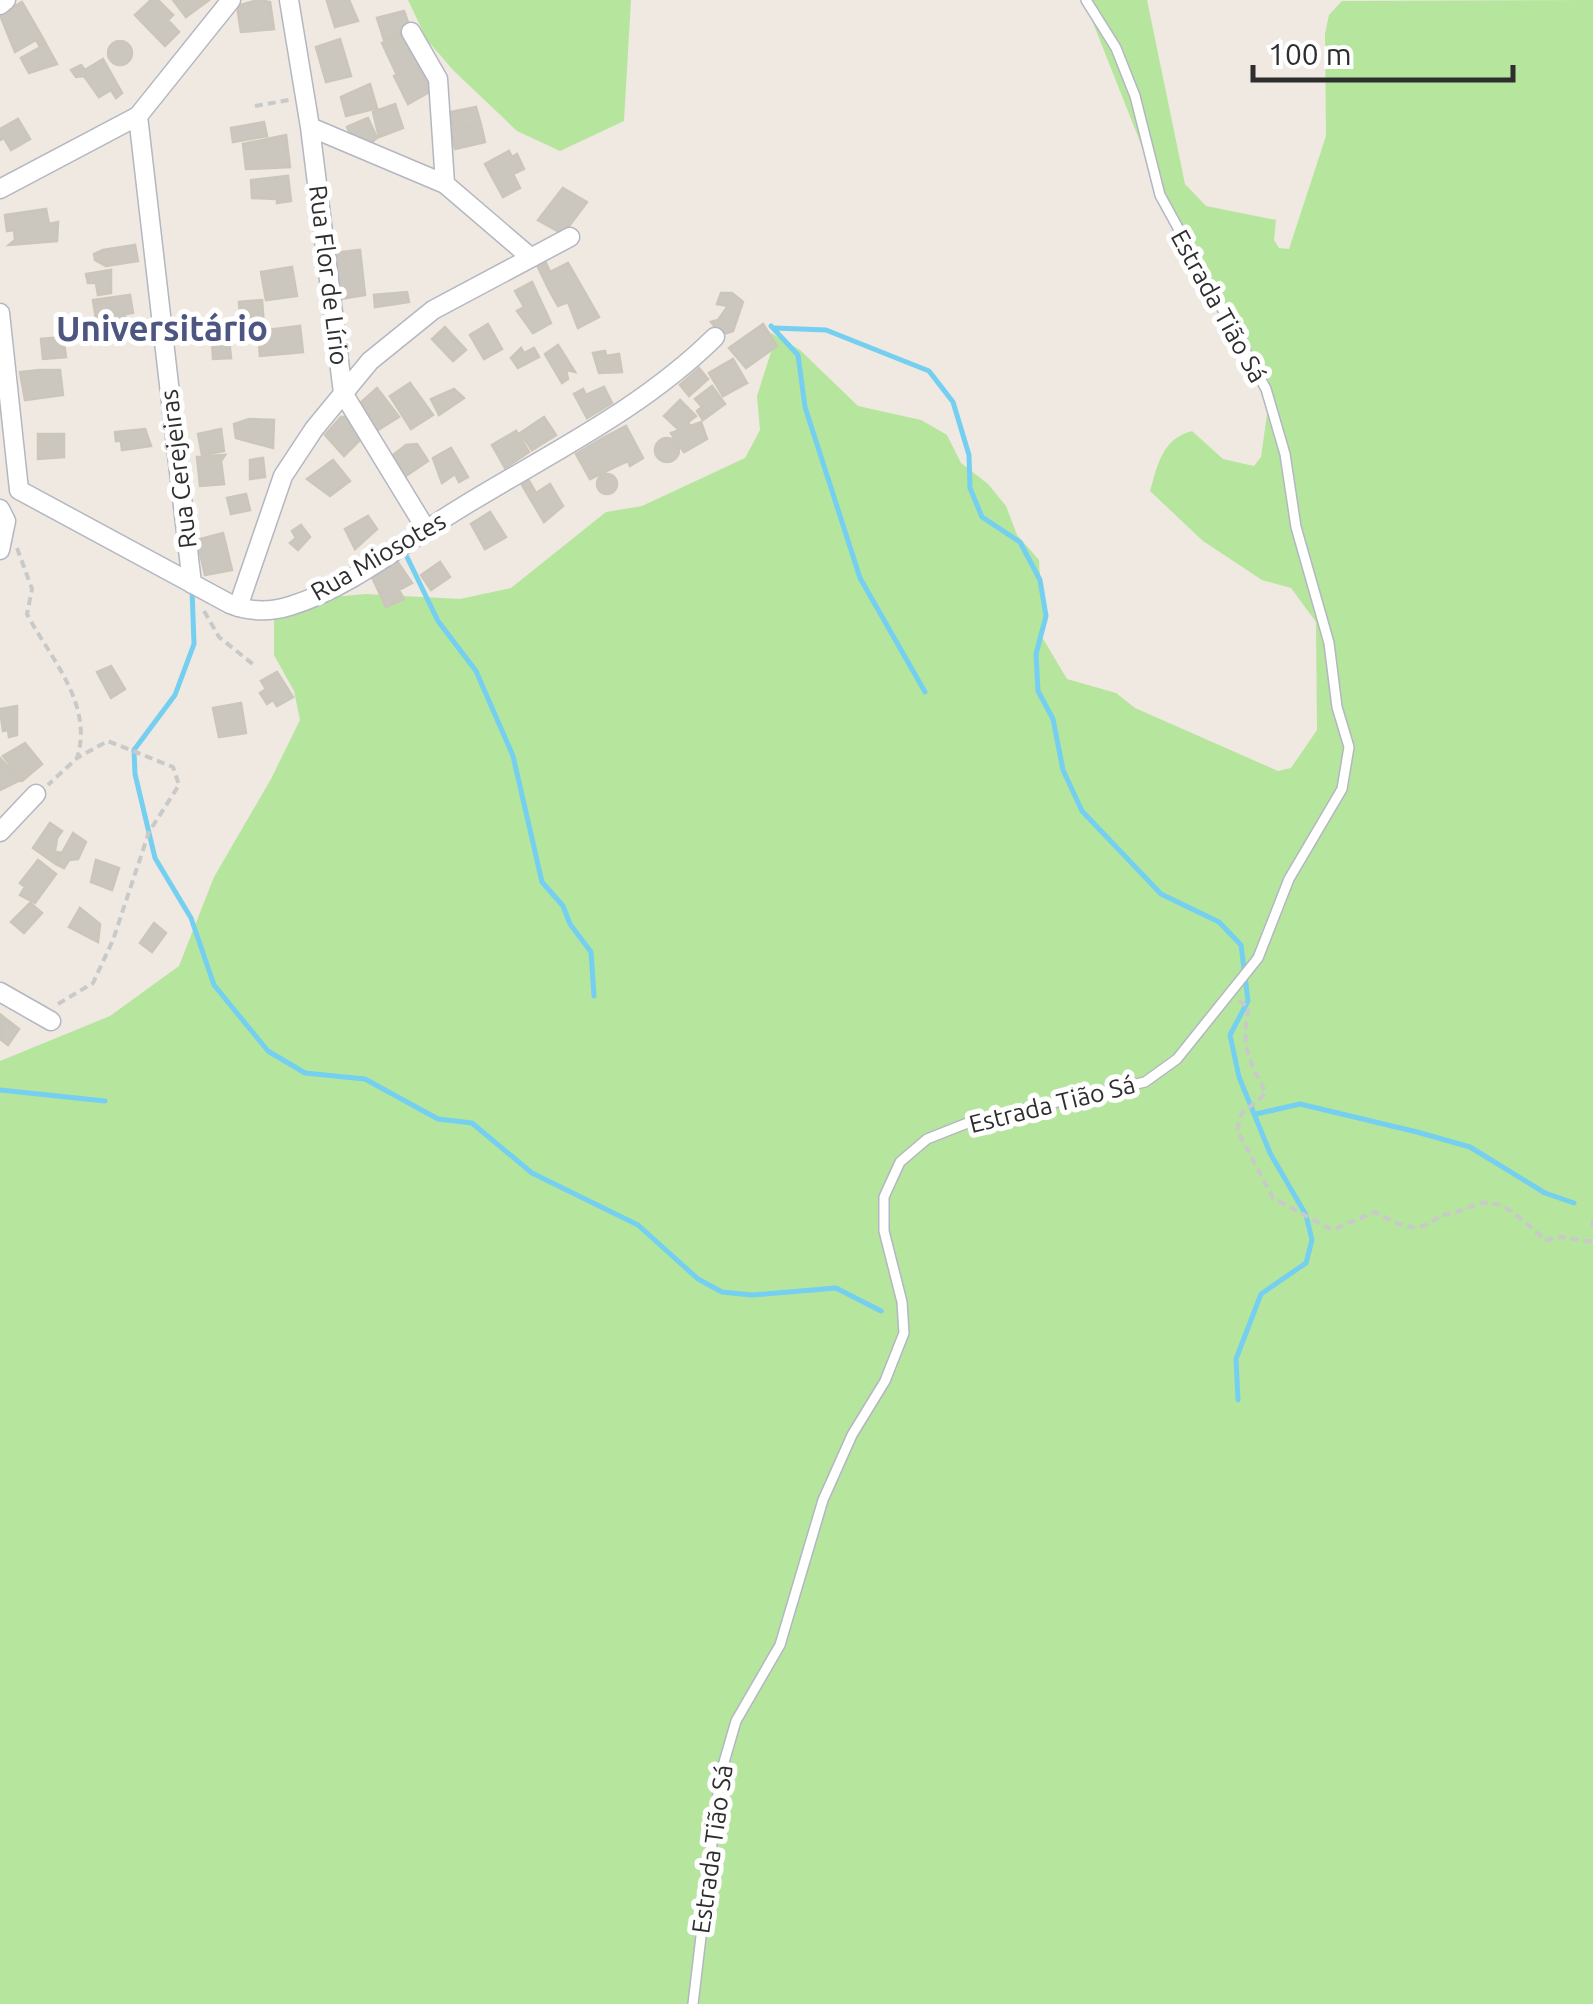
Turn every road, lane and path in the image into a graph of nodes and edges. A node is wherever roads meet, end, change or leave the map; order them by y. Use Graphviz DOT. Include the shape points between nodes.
graph roads {
  1 [pos="6,0"];
  2 [pos="231,0"];
  3 [pos="288,0"];
  4 [pos="1086,0"];
  5 [pos="0,5"];
  6 [pos="411,32"];
  7 [pos="303,96"];
  8 [pos="255,106"];
  9 [pos="138,116"];
  10 [pos="310,127"];
  11 [pos="445,184"];
  12 [pos="0,188"];
  13 [pos="570,237"];
  14 [pos="529,256"];
  15 [pos="0,313"];
  16 [pos="715,337"];
  17 [pos="343,393"];
  18 [pos="8,462"];
  19 [pos="19,490"];
  20 [pos="0,499"];
  21 [pos="3,515"];
  22 [pos="426,530"];
  23 [pos="0,550"];
  24 [pos="195,585"];
  25 [pos="238,607"];
  26 [pos="254,665"];
  27 [pos="77,758"];
  28 [pos="36,794"];
  29 [pos="0,832"];
  30 [pos="0,992"];
  31 [pos="1226,994"];
  32 [pos="47,1020"];
  33 [pos="1593,1219"];
  34 [pos="1593,1228"];
  35 [pos="1593,1242"];
  36 [pos="693,2004"];
  1 -- 5 [label="street"];
  2 -- 9 [label="street"];
  3 -- 7 [label="street, Rua Flor de Lírio"];
  4 -- 31 [label="lane, Estrada Tião Sá" via="1135,96 1160,195 1266,390 1349,747 1342,789 1289,879 1258,958"];
  6 -- 11 [label="street" via="438,79"];
  7 -- 8 [label="path"];
  7 -- 10 [label="street, Rua Flor de Lírio"];
  9 -- 12 [label="street"];
  9 -- 24 [label="street, Rua Cerejeiras"];
  10 -- 11 [label="street"];
  10 -- 17 [label="street, Rua Flor de Lírio"];
  11 -- 14 [label="street"];
  13 -- 14 [label="street"];
  14 -- 17 [label="street" via="433,310 370,360"];
  15 -- 18 [label="street"];
  16 -- 22 [label="street, Rua Miosotes" via="624,413"];
  17 -- 22 [label="street, Rua Flor de Lírio"];
  17 -- 25 [label="street" via="283,476"];
  18 -- 19 [label="street"];
  19 -- 20 [label="street"];
  19 -- 24 [label="street, Rua Miosotes"];
  21 -- 23 [label="street"];
  21 -- 27 [label="path" via="32,589 27,614 76,702"];
  22 -- 25 [label="street, Rua Miosotes" via="291,606"];
  24 -- 25 [label="street, Rua Miosotes"];
  24 -- 26 [label="path" via="210,626"];
  27 -- 28 [label="path"];
  27 -- 32 [label="path" via="102,742 116,743 173,768 179,784 148,832 93,983"];
  28 -- 29 [label="street"];
  30 -- 32 [label="street"];
  31 -- 35 [label="path" via="1250,1007 1243,1032 1247,1061 1266,1093 1242,1113 1237,1130 1273,1198 1332,1230 1375,1212 1406,1229 1430,1226 1440,1216 1498,1202 1546,1240"];
  31 -- 36 [label="lane, Estrada Tião Sá" via="1178,1059 1146,1082 970,1122 927,1139 900,1162 884,1197 884,1231 904,1333 823,1500 780,1645 756,1680 731,1739 706,1870"];
  33 -- 34 [label="path"];
}
